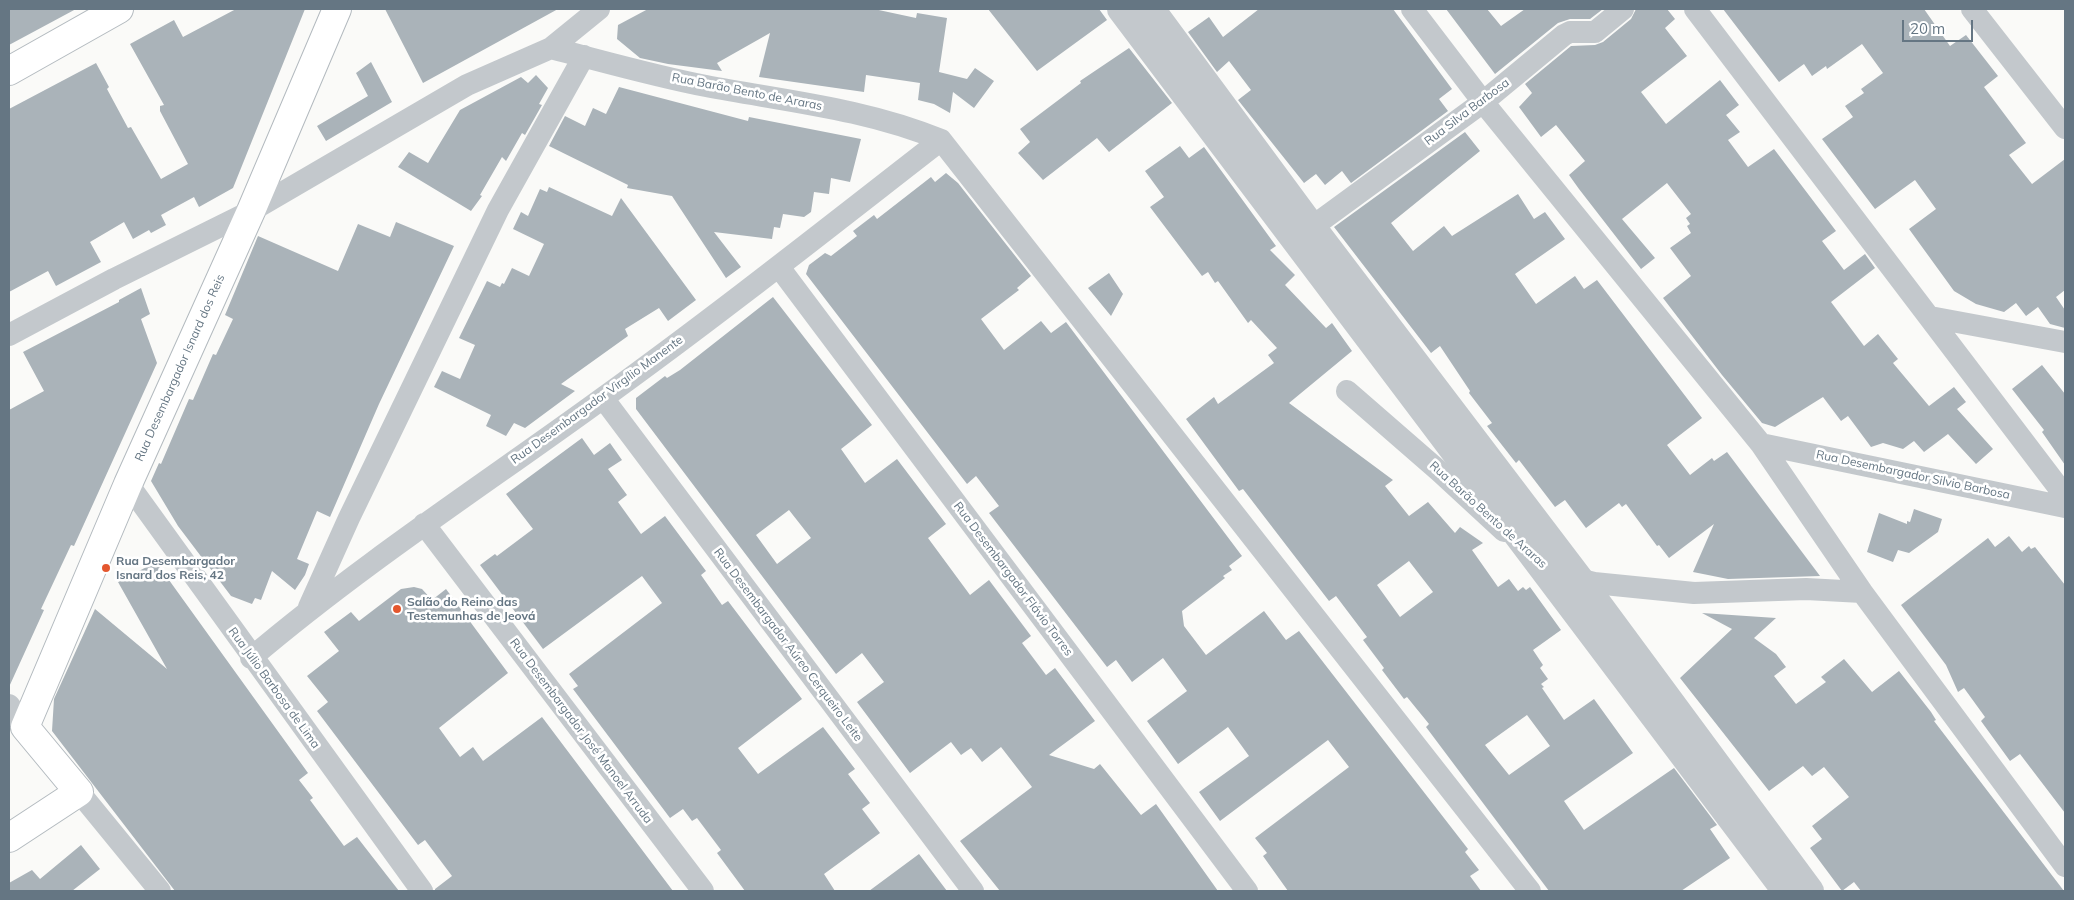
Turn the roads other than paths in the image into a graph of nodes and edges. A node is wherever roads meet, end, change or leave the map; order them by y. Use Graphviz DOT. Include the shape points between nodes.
graph roads {
  1 [pos="120,9"];
  2 [pos="338,9"];
  3 [pos="599,9"];
  4 [pos="1121,9"];
  5 [pos="1151,9"];
  6 [pos="1412,9"];
  7 [pos="1623,9"];
  8 [pos="1695,9"];
  9 [pos="1972,9"];
  10 [pos="551,48"];
  11 [pos="584,56"];
  12 [pos="9,71"];
  13 [pos="1483,102"];
  14 [pos="2065,128"];
  15 [pos="941,140"];
  16 [pos="251,211"];
  17 [pos="1312,227"];
  18 [pos="779,267"];
  19 [pos="1930,317"];
  20 [pos="9,335"];
  21 [pos="2065,342"];
  22 [pos="1347,392"];
  23 [pos="603,398"];
  24 [pos="1761,444"];
  25 [pos="128,484"];
  26 [pos="2065,496"];
  27 [pos="2065,507"];
  28 [pos="424,524"];
  29 [pos="1544,568"];
  30 [pos="1582,581"];
  31 [pos="1862,592"];
  32 [pos="307,610"];
  33 [pos="252,658"];
  34 [pos="9,706"];
  35 [pos="25,727"];
  36 [pos="79,792"];
  37 [pos="9,838"];
  38 [pos="2065,866"];
  39 [pos="160,891"];
  40 [pos="422,891"];
  41 [pos="703,891"];
  42 [pos="973,891"];
  43 [pos="1247,891"];
  44 [pos="1530,891"];
  45 [pos="1786,891"];
  46 [pos="1810,891"];
  1 -- 12 [label="main road"];
  2 -- 16 [label="main road, Rua Desembargador Isnard dos Reis"];
  3 -- 10 [label="street"];
  4 -- 29 [label="street"];
  5 -- 17 [label="street"];
  6 -- 13 [label="street"];
  7 -- 13 [label="street, Rua Silva Barbosa" via="1595,32 1564,34"];
  8 -- 19 [label="street"];
  9 -- 14 [label="street"];
  10 -- 11 [label="street, Rua Barão Bento de Araras"];
  10 -- 16 [label="street" via="467,85"];
  11 -- 15 [label="street, Rua Barão Bento de Araras" via="703,86 877,118"];
  11 -- 32 [label="street" via="498,210"];
  13 -- 17 [label="street, Rua Silva Barbosa"];
  13 -- 24 [label="street"];
  15 -- 18 [label="street, Rua Desembargador Virgílio Manente"];
  15 -- 44 [label="street"];
  16 -- 20 [label="street"];
  16 -- 25 [label="main road, Rua Desembargador Isnard dos Reis"];
  17 -- 30 [label="street"];
  18 -- 23 [label="street, Rua Desembargador Virgílio Manente"];
  18 -- 43 [label="street, Rua Desembargador Flávio Torres"];
  19 -- 21 [label="street"];
  19 -- 26 [label="street"];
  22 -- 29 [label="street, Rua Barão Bento de Araras"];
  23 -- 28 [label="street, Rua Desembargador Virgílio Manente"];
  23 -- 42 [label="street, Rua Desembargador Aúreo Cerqueiro Leite"];
  24 -- 27 [label="street, Rua Desembargador Silvio Barbosa"];
  24 -- 31 [label="street"];
  25 -- 33 [label="street, Rua Júlio Barbosa de Lima"];
  25 -- 35 [label="main road, Rua Desembargador Isnard dos Reis"];
  28 -- 32 [label="street, Rua Desembargador Virgílio Manente"];
  28 -- 41 [label="street, Rua Desembargador José Manoel Arruda"];
  29 -- 30 [label="street, Rua Barão Bento de Araras"];
  29 -- 45 [label="street"];
  30 -- 31 [label="street, Rua Barão Bento de Araras" via="1694,593 1806,589"];
  30 -- 46 [label="street"];
  31 -- 38 [label="street"];
  32 -- 33 [label="street, Rua Desembargador Virgílio Manente"];
  33 -- 40 [label="street, Rua Júlio Barbosa de Lima"];
  34 -- 35 [label="street"];
  35 -- 36 [label="main road"];
  36 -- 37 [label="main road"];
  36 -- 39 [label="street"];
}
